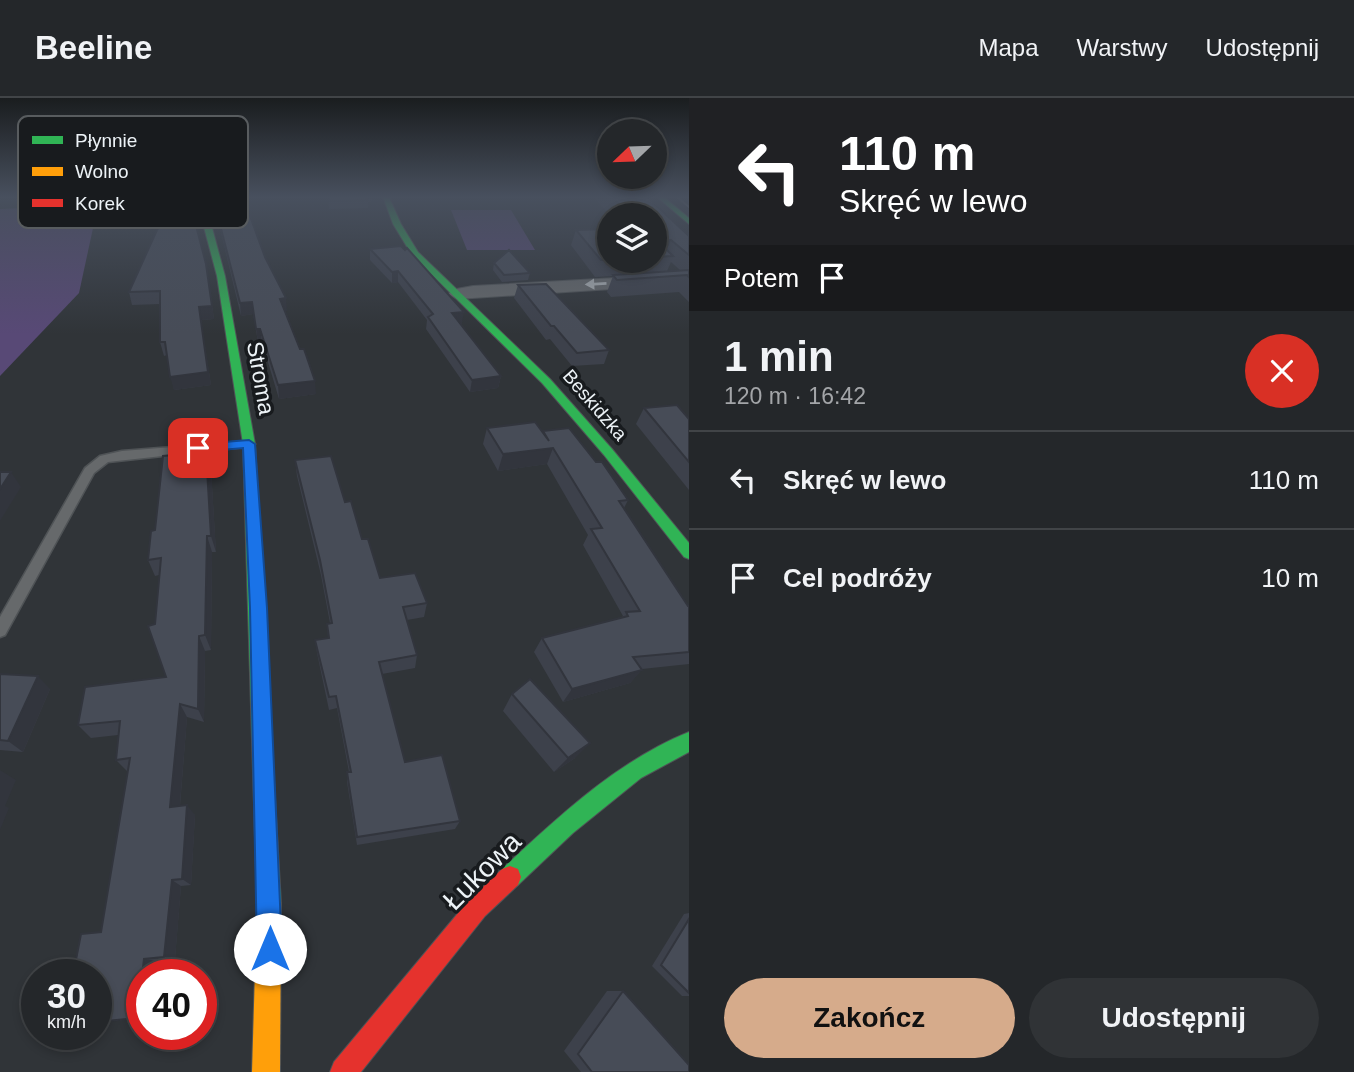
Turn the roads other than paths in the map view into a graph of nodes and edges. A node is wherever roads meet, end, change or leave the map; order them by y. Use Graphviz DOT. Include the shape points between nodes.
graph roads {
  1 [pos="212,242"];
  2 [pos="408,242"];
  3 [pos="680,275"];
  4 [pos="457,294"];
  5 [pos="249,444"];
  6 [pos="689,554"];
  7 [pos="0,631"];
  8 [pos="689,741"];
  9 [pos="267,1072"];
  10 [pos="344,1072"];
  1 -- 5 [label="street, Stroma"];
  2 -- 4 [label="street, Beskidzka"];
  3 -- 4 [label="street, one-way"];
  4 -- 6 [label="street, Beskidzka" via="546,381"];
  5 -- 7 [label="lane" via="104,459 89,471"];
  5 -- 9 [label="street, Stroma" via="270,925"];
  8 -- 10 [label="street, Łukowa" via="624,779 565,825 477,908"];
}
